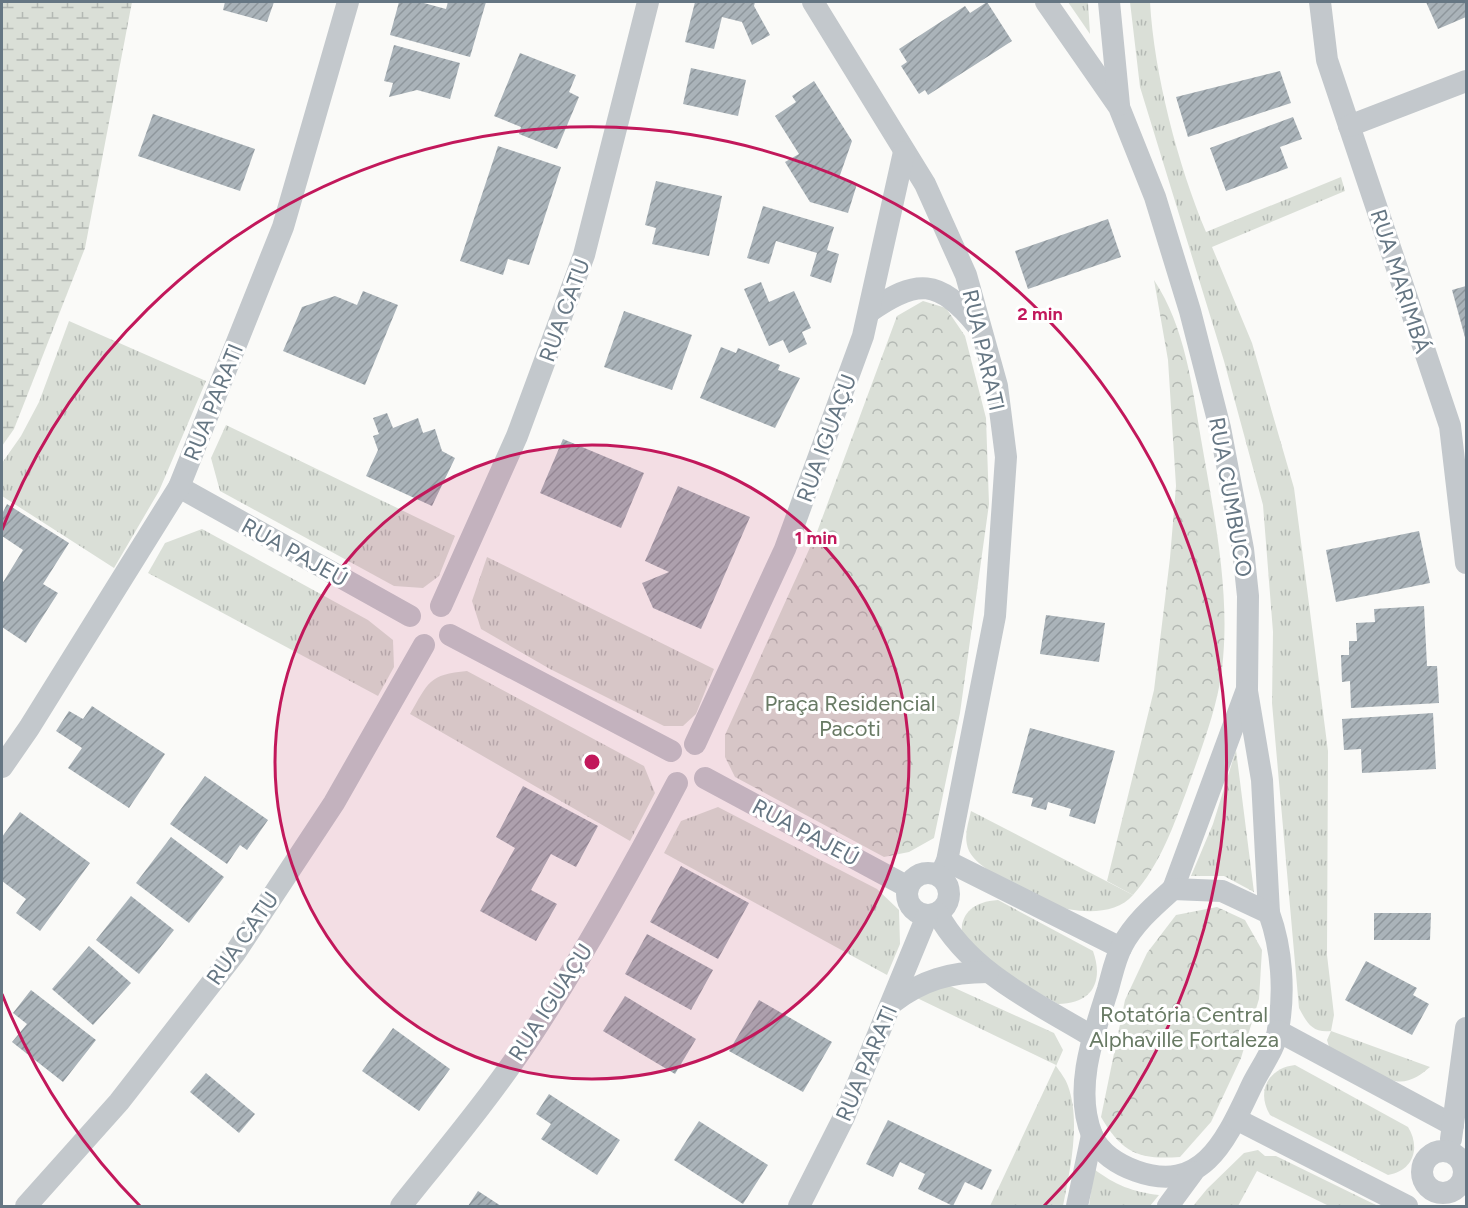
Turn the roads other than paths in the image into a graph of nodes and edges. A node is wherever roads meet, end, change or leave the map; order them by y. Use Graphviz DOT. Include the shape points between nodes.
graph roads {
  1 [pos="348,2"];
  2 [pos="648,2"];
  3 [pos="813,2"];
  4 [pos="1046,2"];
  5 [pos="1109,2"];
  6 [pos="1320,2"];
  7 [pos="1467,81"];
  8 [pos="1119,107"];
  9 [pos="1349,126"];
  10 [pos="904,152"];
  11 [pos="869,312"];
  12 [pos="981,330"];
  13 [pos="1458,424"];
  14 [pos="179,487"];
  15 [pos="1467,563"];
  16 [pos="441,606"];
  17 [pos="411,616"];
  18 [pos="450,634"];
  19 [pos="424,645"];
  20 [pos="1247,689"];
  21 [pos="695,744"];
  22 [pos="671,751"];
  23 [pos="2,767"];
  24 [pos="705,778"];
  25 [pos="677,783"];
  26 [pos="944,868"];
  27 [pos="908,887"];
  28 [pos="1173,889"];
  29 [pos="1269,913"];
  30 [pos="933,915"];
  31 [pos="1121,948"];
  32 [pos="988,972"];
  33 [pos="891,1004"];
  34 [pos="1467,1028"];
  35 [pos="1278,1032"];
  36 [pos="1093,1037"];
  37 [pos="1236,1119"];
  38 [pos="1453,1125"];
  39 [pos="1092,1135"];
  40 [pos="1450,1152"];
  41 [pos="1193,1172"];
  42 [pos="1466,1176"];
  43 [pos="1428,1199"];
  44 [pos="26,1206"];
  45 [pos="401,1206"];
  46 [pos="799,1206"];
  47 [pos="1077,1206"];
  48 [pos="1168,1206"];
  49 [pos="1407,1206"];
  1 -- 14 [label="street, RUA PARATI" via="283,227"];
  2 -- 16 [label="street, RUA CATU" via="584,255 518,436"];
  3 -- 10 [label="street, RUA PARATI"];
  4 -- 8 [label="street, RUA CUMBUCO"];
  5 -- 8 [label="street, RUA CUMBUCO"];
  6 -- 9 [label="street, RUA MARIMBÁ" via="1327,60"];
  7 -- 9 [label="street"];
  8 -- 20 [label="street, RUA CUMBUCO" via="1155,197 1220,428 1248,596"];
  9 -- 13 [label="street, RUA MARIMBÁ"];
  10 -- 11 [label="street, RUA IGUAÇU"];
  10 -- 12 [label="street, RUA PARATI" via="925,184 962,264"];
  11 -- 12 [label="street" via="906,290 927,288 945,292"];
  11 -- 21 [label="street, RUA IGUAÇU" via="785,549"];
  12 -- 26 [label="street, RUA PARATI" via="997,386 1006,457 994,616"];
  13 -- 15 [label="street, RUA MARIMBÁ"];
  14 -- 17 [label="street, RUA PAJEÚ"];
  14 -- 23 [label="street, RUA PARATI"];
  16 -- 17 [label="street" via="424,604"];
  16 -- 18 [label="street" via="451,618"];
  17 -- 19 [label="street" via="409,628"];
  18 -- 19 [label="street" via="443,642"];
  18 -- 22 [label="street"];
  19 -- 44 [label="street, RUA CATU" via="334,803 235,953 119,1102"];
  20 -- 28 [label="street, RUA CUMBUCO"];
  20 -- 29 [label="street" via="1262,780"];
  21 -- 22 [label="street" via="686,743"];
  21 -- 24 [label="street" via="709,758"];
  22 -- 25 [label="street" via="666,762 668,774"];
  24 -- 25 [label="street" via="687,786"];
  24 -- 27 [label="street, RUA PAJEÚ"];
  25 -- 45 [label="street, RUA IGUAÇU" via="626,880 530,1037"];
  26 -- 27 [label="street" via="921,874"];
  26 -- 30 [label="street" via="950,895 947,906"];
  26 -- 31 [label="street"];
  27 -- 30 [label="street" via="907,900 915,911"];
  28 -- 29 [label="street" via="1222,891"];
  28 -- 31 [label="street" via="1133,928"];
  29 -- 35 [label="street" via="1277,936 1281,970"];
  30 -- 32 [label="street"];
  30 -- 33 [label="street, RUA PARATI"];
  31 -- 36 [label="street"];
  32 -- 33 [label="street" via="966,972 931,980"];
  32 -- 36 [label="street"];
  33 -- 46 [label="street, RUA PARATI" via="844,1117"];
  34 -- 38 [label="street"];
  35 -- 37 [label="street"];
  35 -- 38 [label="street"];
  36 -- 39 [label="street" via="1084,1090"];
  37 -- 41 [label="street" via="1214,1154"];
  37 -- 49 [label="street"];
  38 -- 40 [label="street"];
  39 -- 41 [label="street" via="1119,1164 1156,1178 1175,1178"];
  39 -- 47 [label="street"];
  40 -- 42 [label="street" via="1464,1166"];
  40 -- 43 [label="street" via="1437,1151 1426,1158 1421,1169"];
  41 -- 48 [label="street"];
  42 -- 43 [label="street" via="1452,1192"];
}
